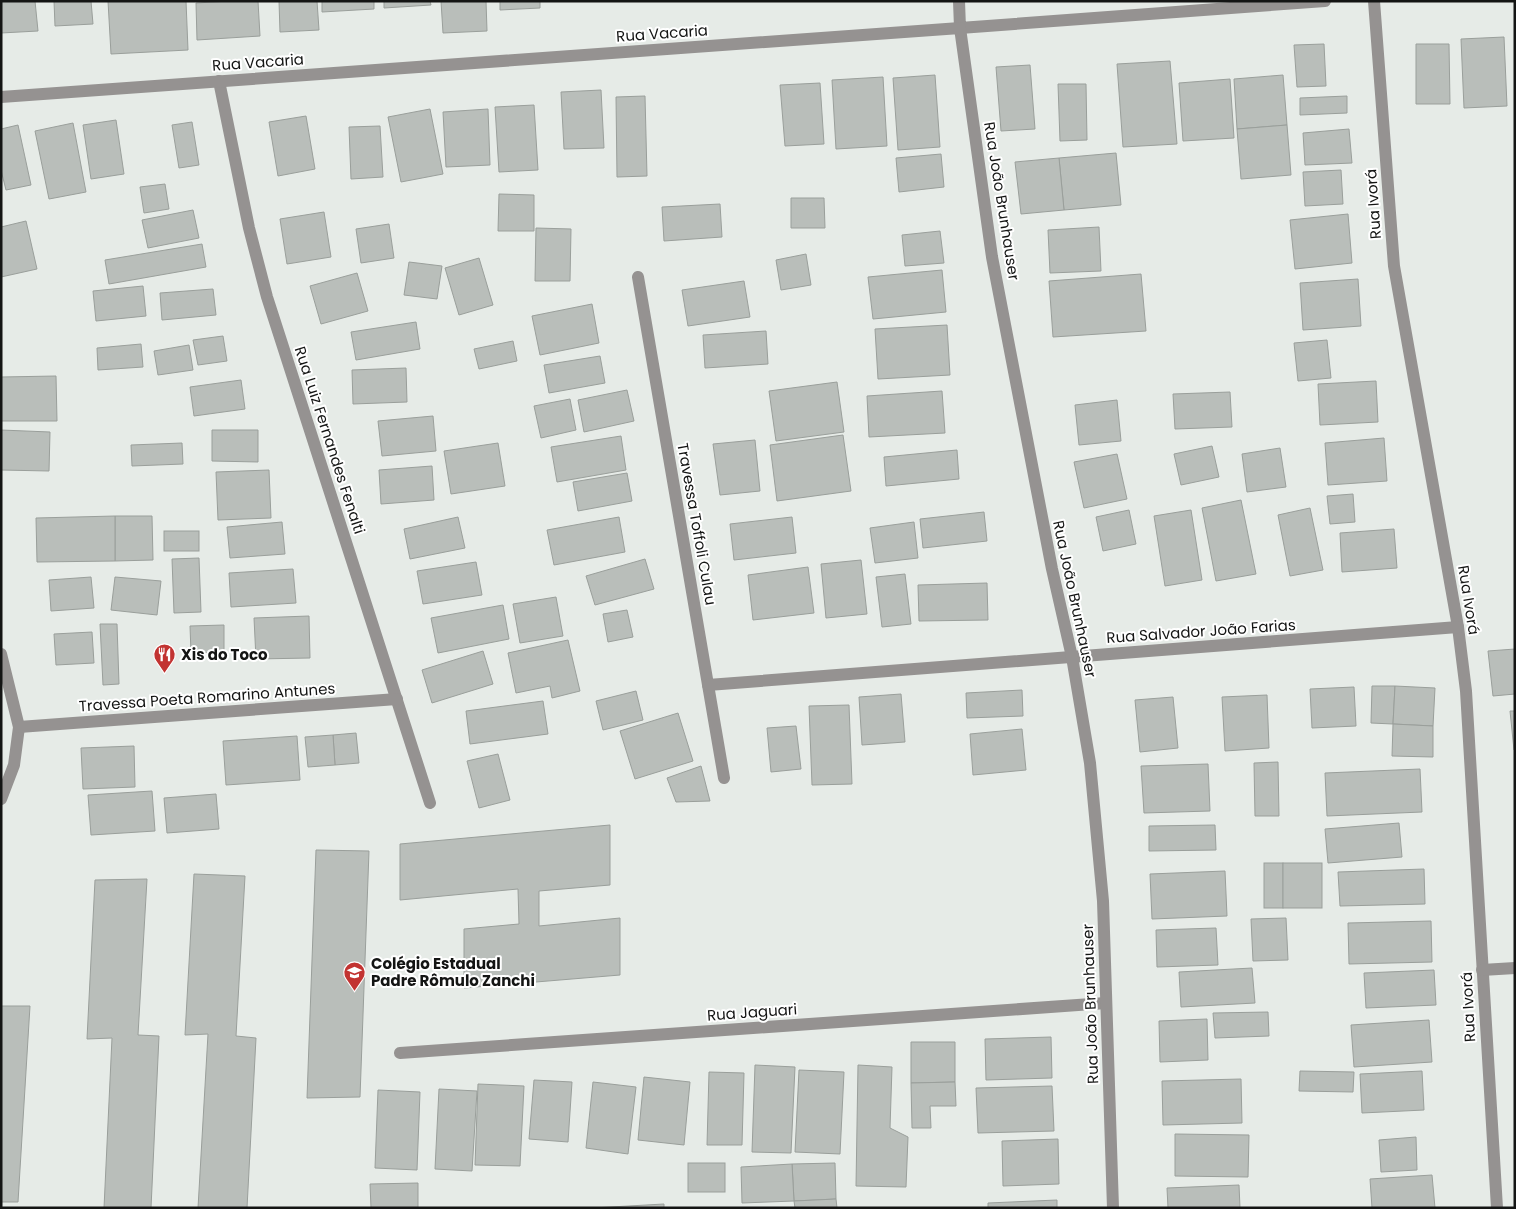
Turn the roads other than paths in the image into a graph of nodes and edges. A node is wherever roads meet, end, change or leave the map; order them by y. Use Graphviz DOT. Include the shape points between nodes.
graph roads {
  1 [pos="959,1"];
  2 [pos="1324,1"];
  3 [pos="1374,1"];
  4 [pos="960,28"];
  5 [pos="219,81"];
  6 [pos="1,97"];
  7 [pos="638,276"];
  8 [pos="1458,627"];
  9 [pos="1,654"];
  10 [pos="1072,657"];
  11 [pos="708,685"];
  12 [pos="397,699"];
  13 [pos="19,727"];
  14 [pos="724,778"];
  15 [pos="1,799"];
  16 [pos="430,803"];
  17 [pos="1515,968"];
  18 [pos="1482,970"];
  19 [pos="1106,1003"];
  20 [pos="400,1053"];
  21 [pos="1113,1208"];
  22 [pos="1497,1208"];
  1 -- 4 [label="street, Rua João Brunhauser"];
  2 -- 4 [label="street, Rua Vacaria"];
  3 -- 8 [label="street, Rua Ivorá" via="1394,266"];
  4 -- 5 [label="street, Rua Vacaria"];
  4 -- 10 [label="street, Rua João Brunhauser" via="992,257 1052,570"];
  5 -- 6 [label="street, Rua Vacaria"];
  5 -- 12 [label="street, Rua Luiz Fernandes Fenalti" via="249,228 267,296"];
  7 -- 11 [label="street, Travessa Toffoli Culau"];
  8 -- 10 [label="street, Rua Salvador João Farias"];
  8 -- 18 [label="street, Rua Ivorá" via="1466,691"];
  9 -- 13 [label="street"];
  10 -- 11 [label="street, Rua Salvador João Farias"];
  10 -- 19 [label="street, Rua João Brunhauser" via="1090,763 1103,901"];
  11 -- 14 [label="street, Travessa Toffoli Culau"];
  12 -- 13 [label="street, Travessa Poeta Romarino Antunes"];
  12 -- 16 [label="street, Rua Luiz Fernandes Fenalti"];
  13 -- 15 [label="street" via="14,765"];
  17 -- 18 [label="street"];
  18 -- 22 [label="street, Rua Ivorá"];
  19 -- 20 [label="street, Rua Jaguari"];
  19 -- 21 [label="street, Rua João Brunhauser"];
}
